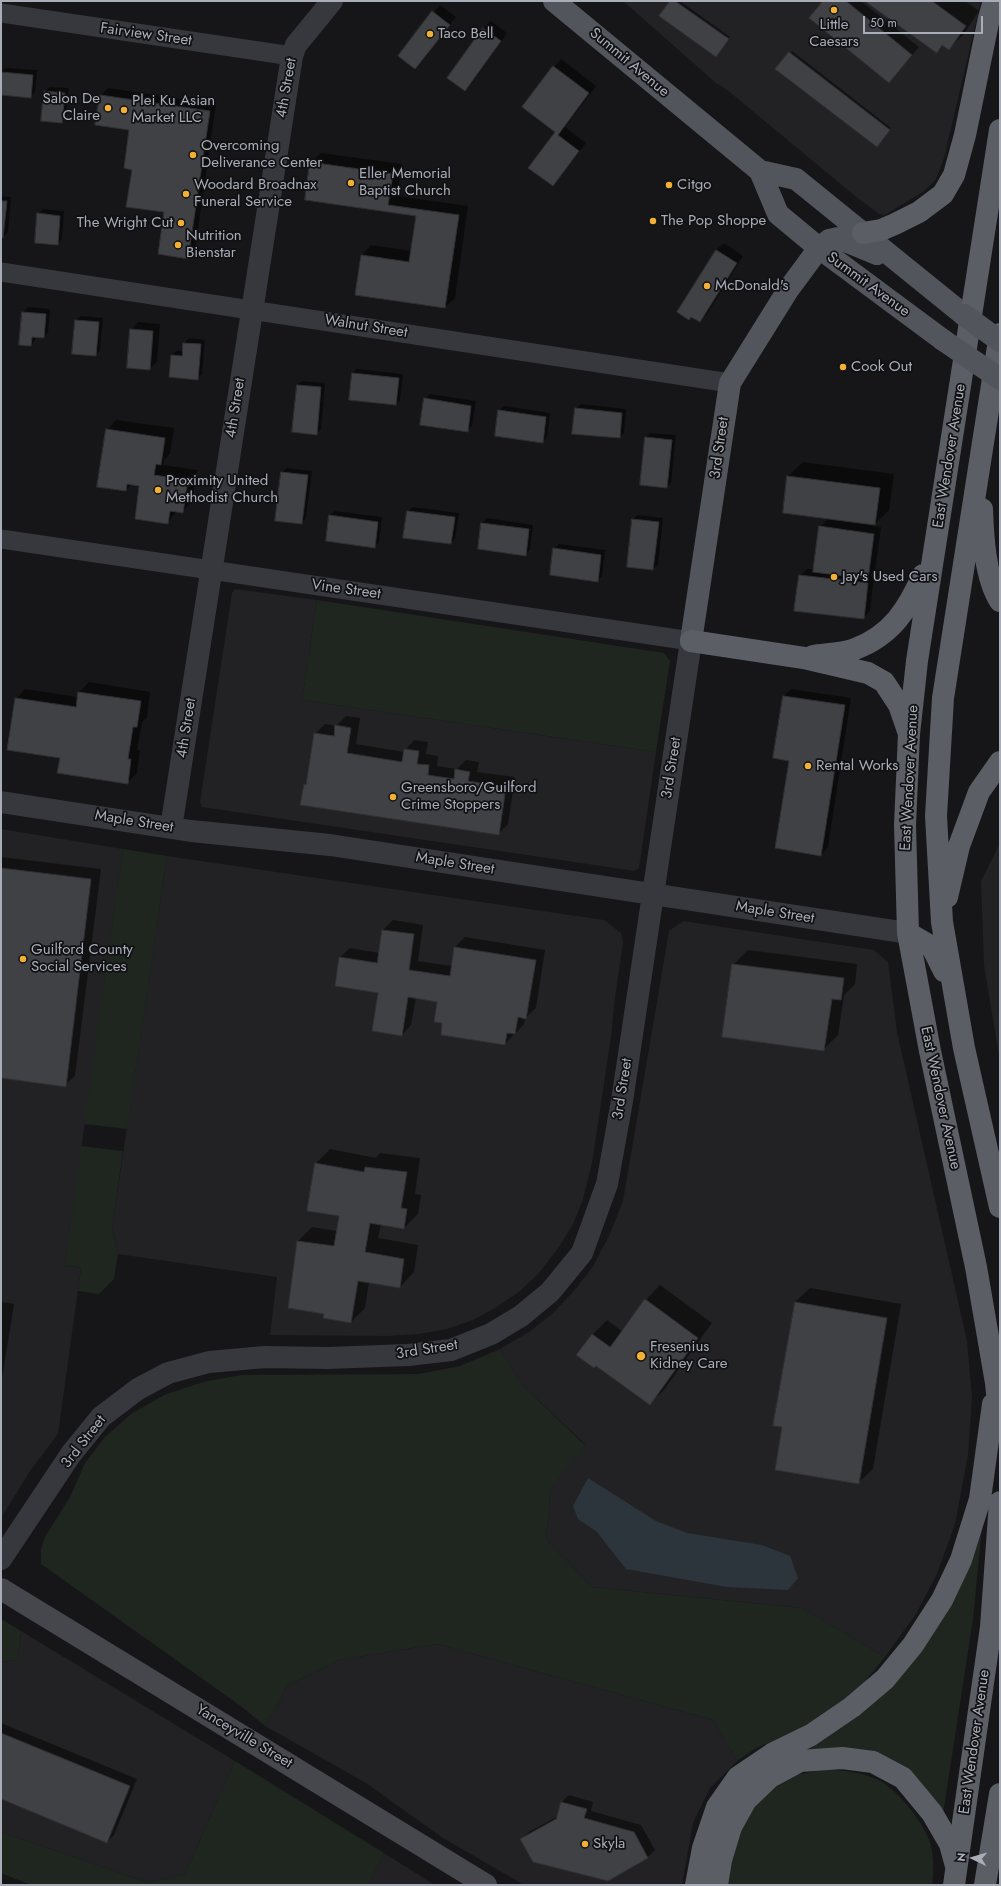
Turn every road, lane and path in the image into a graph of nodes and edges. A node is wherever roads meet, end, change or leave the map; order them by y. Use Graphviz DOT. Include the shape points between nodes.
graph roads {
  1 [pos="332,1"];
  2 [pos="554,1"];
  3 [pos="994,1"];
  4 [pos="1,13"];
  5 [pos="292,56"];
  6 [pos="1000,130"];
  7 [pos="760,170"];
  8 [pos="863,233"];
  9 [pos="819,248"];
  10 [pos="900,264"];
  11 [pos="1,272"];
  12 [pos="252,309"];
  13 [pos="1000,334"];
  14 [pos="1000,341"];
  15 [pos="1000,379"];
  16 [pos="730,383"];
  17 [pos="980,465"];
  18 [pos="1,538"];
  19 [pos="935,548"];
  20 [pos="212,570"];
  21 [pos="1000,601"];
  22 [pos="691,641"];
  23 [pos="804,658"];
  24 [pos="909,734"];
  25 [pos="1000,762"];
  26 [pos="1,802"];
  27 [pos="171,828"];
  28 [pos="653,894"];
  29 [pos="942,922"];
  30 [pos="908,933"];
  31 [pos="953,990"];
  32 [pos="1000,1207"];
  33 [pos="996,1383"];
  34 [pos="1000,1423"];
  35 [pos="1000,1502"];
  36 [pos="1,1559"];
  37 [pos="1,1589"];
  38 [pos="1000,1794"];
  39 [pos="956,1877"];
  40 [pos="486,1885"];
  41 [pos="696,1885"];
  42 [pos="718,1885"];
  43 [pos="985,1885"];
  1 -- 5 [label="street, 4th Street" via="296,44"];
  2 -- 7 [label="main road, Summit Avenue"];
  3 -- 8 [label="highway" via="954,175 943,194 919,212 881,230"];
  4 -- 5 [label="street, Fairview Street"];
  5 -- 12 [label="street, 4th Street"];
  6 -- 19 [label="highway, East Wendover Avenue"];
  7 -- 8 [label="main road, Summit Avenue" via="796,179"];
  7 -- 9 [label="main road, Summit Avenue" via="778,214"];
  8 -- 10 [label="main road, Summit Avenue"];
  9 -- 10 [label="main road" via="829,240 838,238"];
  9 -- 15 [label="main road, Summit Avenue, bridge"];
  9 -- 16 [label="main road, 3rd Street" via="788,290"];
  10 -- 14 [label="main road, Summit Avenue, bridge"];
  11 -- 12 [label="street, Walnut Street"];
  12 -- 16 [label="street, Walnut Street"];
  12 -- 20 [label="street, 4th Street"];
  13 -- 17 [label="highway, East Wendover Avenue"];
  16 -- 22 [label="main road, 3rd Street"];
  17 -- 21 [label="highway" via="983,536 993,590"];
  17 -- 29 [label="highway, East Wendover Avenue" via="943,698 936,816"];
  18 -- 20 [label="street, Vine Street"];
  19 -- 23 [label="highway" via="910,604 887,633 854,649"];
  19 -- 24 [label="highway, East Wendover Avenue" via="917,661"];
  20 -- 22 [label="street, Vine Street"];
  20 -- 27 [label="street, 4th Street"];
  22 -- 23 [label="highway"];
  22 -- 28 [label="street, 3rd Street"];
  23 -- 24 [label="highway" via="868,673 884,682 899,706"];
  24 -- 30 [label="highway, East Wendover Avenue" via="905,826"];
  25 -- 29 [label="highway" via="979,792 959,846"];
  26 -- 27 [label="street, Maple Street"];
  27 -- 28 [label="street, Maple Street" via="330,845"];
  28 -- 30 [label="street, Maple Street"];
  28 -- 36 [label="street, 3rd Street" via="608,1184 582,1253 550,1292 521,1316 492,1334 451,1350 408,1355 265,1357 209,1362 168,1373 138,1389 101,1417 71,1454"];
  29 -- 31 [label="highway, East Wendover Avenue"];
  30 -- 31 [label="highway" via="932,947"];
  30 -- 33 [label="highway, East Wendover Avenue" via="976,1267"];
  31 -- 32 [label="highway, East Wendover Avenue"];
  33 -- 34 [label="highway, East Wendover Avenue"];
  33 -- 41 [label="highway" via="980,1499 961,1560 942,1600 913,1645 885,1679 852,1707 811,1736 772,1754 738,1777 717,1807 703,1848"];
  35 -- 39 [label="highway, East Wendover Avenue" via="991,1627"];
  37 -- 40 [label="main road, Yanceyville Street"];
  38 -- 43 [label="highway, East Wendover Avenue"];
  39 -- 42 [label="highway" via="950,1844 932,1813 903,1778 872,1762 842,1758 800,1761 770,1777 746,1800 731,1827 721,1860"];
}
